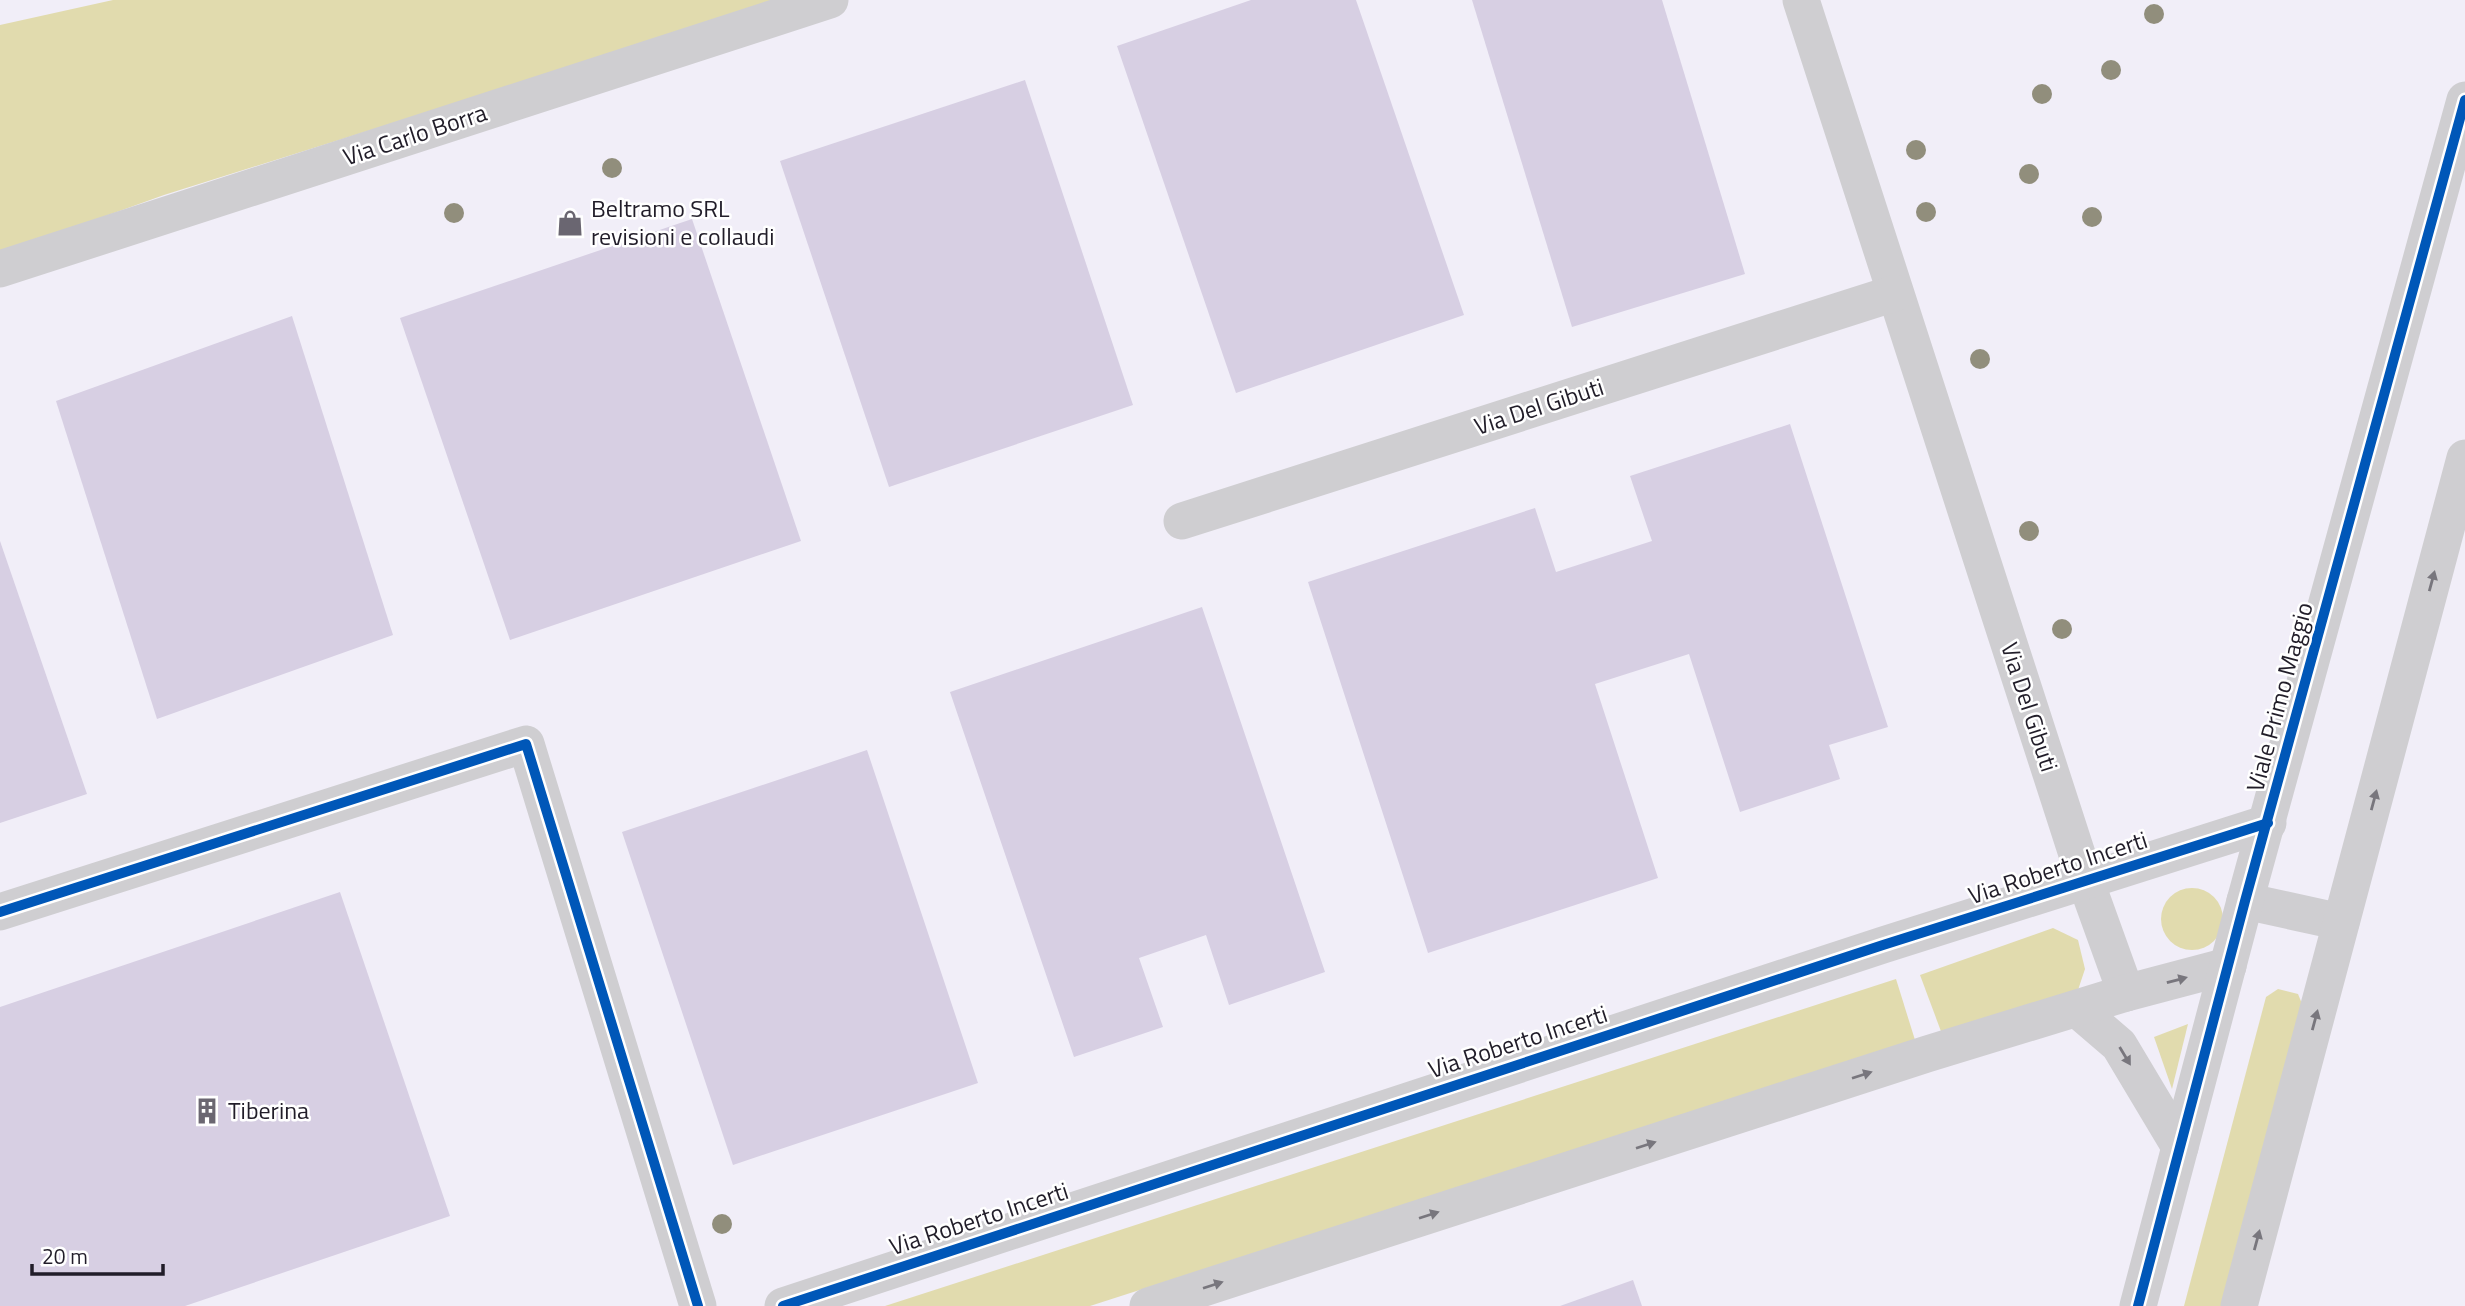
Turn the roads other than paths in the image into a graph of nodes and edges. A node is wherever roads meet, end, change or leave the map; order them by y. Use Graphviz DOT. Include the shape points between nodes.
graph roads {
  1 [pos="830,0"];
  2 [pos="1801,0"];
  3 [pos="2465,100"];
  4 [pos="0,270"];
  5 [pos="1895,293"];
  6 [pos="2465,458"];
  7 [pos="1182,521"];
  8 [pos="2268,823"];
  9 [pos="2086,882"];
  10 [pos="2245,901"];
  11 [pos="0,912"];
  12 [pos="2341,922"];
  13 [pos="2228,966"];
  14 [pos="2126,993"];
  15 [pos="2077,1009"];
  16 [pos="2180,1147"];
  17 [pos="698,1306"];
  18 [pos="783,1306"];
  19 [pos="1148,1306"];
  20 [pos="2138,1306"];
  21 [pos="2239,1306"];
  1 -- 4 [label="street, Via Carlo Borra"];
  2 -- 5 [label="street, Via Del Gibuti"];
  3 -- 8 [label="street, Viale Primo Maggio"];
  5 -- 7 [label="street, Via Del Gibuti"];
  5 -- 9 [label="street, Via Del Gibuti"];
  12 -- 6 [label="street, one-way"];
  8 -- 9 [label="street, Via Roberto Incerti"];
  8 -- 10 [label="street, Viale Primo Maggio"];
  9 -- 14 [label="street, Via Del Gibuti"];
  9 -- 18 [label="street, Via Roberto Incerti"];
  10 -- 12 [label="street"];
  10 -- 13 [label="street, Viale Primo Maggio"];
  11 -- 17 [label="street" via="526,744"];
  21 -- 12 [label="street, one-way"];
  14 -- 13 [label="street, one-way"];
  13 -- 16 [label="street, Viale Primo Maggio"];
  14 -- 15 [label="street"];
  15 -- 16 [label="street, one-way" via="2119,1045"];
  19 -- 15 [label="street, one-way"];
  16 -- 20 [label="street, Viale Primo Maggio"];
}
